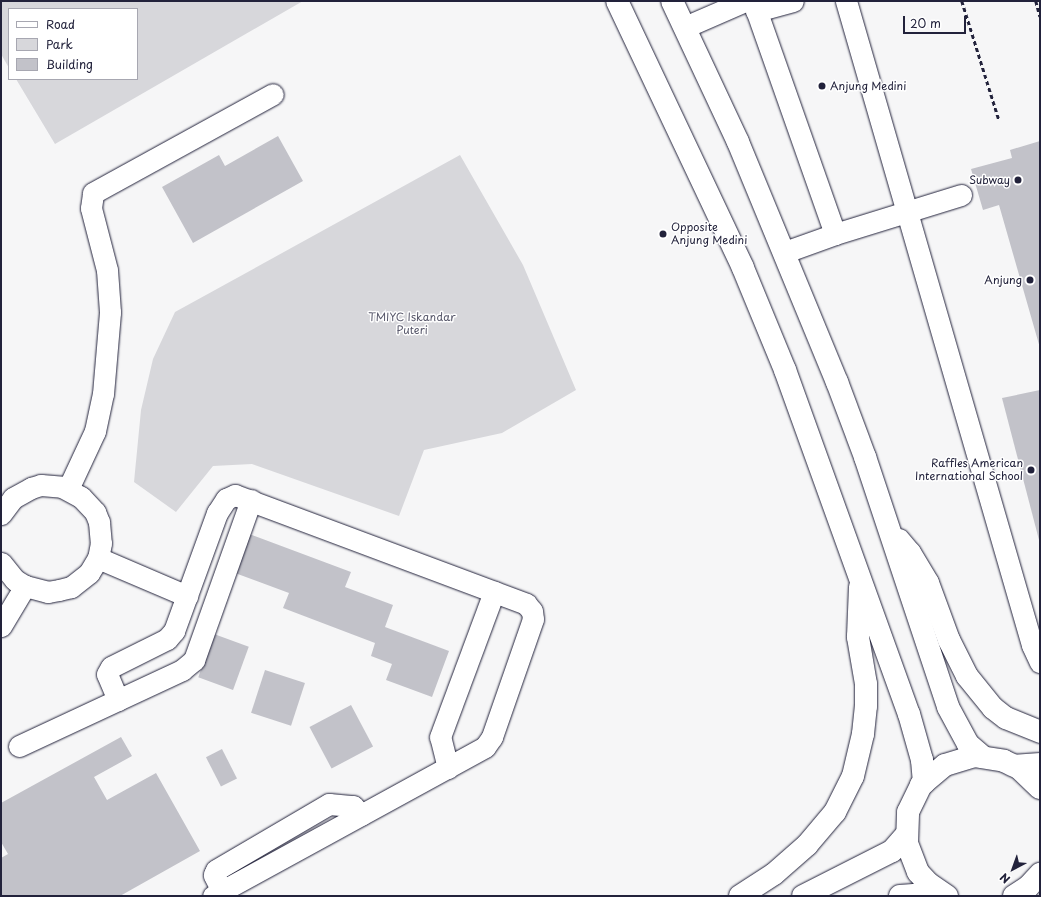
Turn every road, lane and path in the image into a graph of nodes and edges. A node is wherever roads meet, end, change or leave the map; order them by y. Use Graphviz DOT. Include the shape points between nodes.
graph roads {
  1 [pos="617,1"];
  2 [pos="672,1"];
  3 [pos="793,1"];
  4 [pos="846,1"];
  5 [pos="962,1"];
  6 [pos="1036,1"];
  7 [pos="751,4"];
  8 [pos="1040,16"];
  9 [pos="685,27"];
  10 [pos="273,94"];
  11 [pos="999,120"];
  12 [pos="961,195"];
  13 [pos="907,212"];
  14 [pos="834,234"];
  15 [pos="785,252"];
  16 [pos="68,489"];
  17 [pos="251,500"];
  18 [pos="1,514"];
  19 [pos="889,529"];
  20 [pos="98,558"];
  21 [pos="1,562"];
  22 [pos="861,578"];
  23 [pos="25,586"];
  24 [pos="494,592"];
  25 [pos="187,596"];
  26 [pos="1,626"];
  27 [pos="1036,654"];
  28 [pos="118,700"];
  29 [pos="1040,732"];
  30 [pos="20,746"];
  31 [pos="983,757"];
  32 [pos="1040,763"];
  33 [pos="1012,764"];
  34 [pos="448,768"];
  35 [pos="924,782"];
  36 [pos="1040,788"];
  37 [pos="906,835"];
  38 [pos="1040,882"];
  39 [pos="218,893"];
  40 [pos="944,895"];
  41 [pos="740,896"];
  42 [pos="803,896"];
  43 [pos="900,896"];
  44 [pos="1014,896"];
  1 -- 22 [label="main road" via="743,268 785,370"];
  2 -- 9 [label="main road"];
  3 -- 7 [label="street"];
  4 -- 13 [label="street"];
  5 -- 11 [label="path"];
  6 -- 8 [label="path"];
  7 -- 9 [label="street"];
  7 -- 14 [label="street"];
  9 -- 15 [label="main road"];
  10 -- 16 [label="street" via="93,193 91,208 107,270 110,312 103,394 95,430"];
  12 -- 13 [label="street"];
  13 -- 14 [label="street"];
  13 -- 27 [label="street"];
  14 -- 15 [label="street"];
  15 -- 19 [label="main road" via="840,389"];
  16 -- 18 [label="street" via="52,486 31,488 13,498"];
  16 -- 20 [label="street" via="89,504 99,522 102,543"];
  17 -- 24 [label="street"];
  17 -- 25 [label="street" via="235,495 226,499 219,507"];
  17 -- 28 [label="street" via="194,660 182,670"];
  19 -- 29 [label="main road" via="910,553 928,583 949,640 967,676 993,708 1006,718"];
  19 -- 31 [label="main road" via="948,707 968,744"];
  20 -- 23 [label="street" via="89,573 71,587 48,592"];
  20 -- 25 [label="street"];
  21 -- 23 [label="street" via="15,580"];
  22 -- 35 [label="main road" via="918,744"];
  22 -- 41 [label="main road" via="858,637 866,684 866,706 863,734 853,776 835,812 807,845 774,874"];
  23 -- 26 [label="street"];
  24 -- 34 [label="street" via="440,737"];
  24 -- 34 [label="street" via="530,607 533,619 492,737 481,749"];
  25 -- 28 [label="street" via="174,631 167,639 111,667 107,674"];
  28 -- 30 [label="street"];
  31 -- 33 [label="main road"];
  31 -- 35 [label="main road" via="959,759 945,765"];
  32 -- 33 [label="street"];
  33 -- 36 [label="main road" via="1031,777"];
  34 -- 39 [label="street"];
  35 -- 37 [label="main road" via="913,798 908,812"];
  37 -- 40 [label="main road" via="911,858 918,872"];
  37 -- 42 [label="main road" via="892,851"];
  38 -- 44 [label="main road"];
  40 -- 43 [label="main road"];
}
